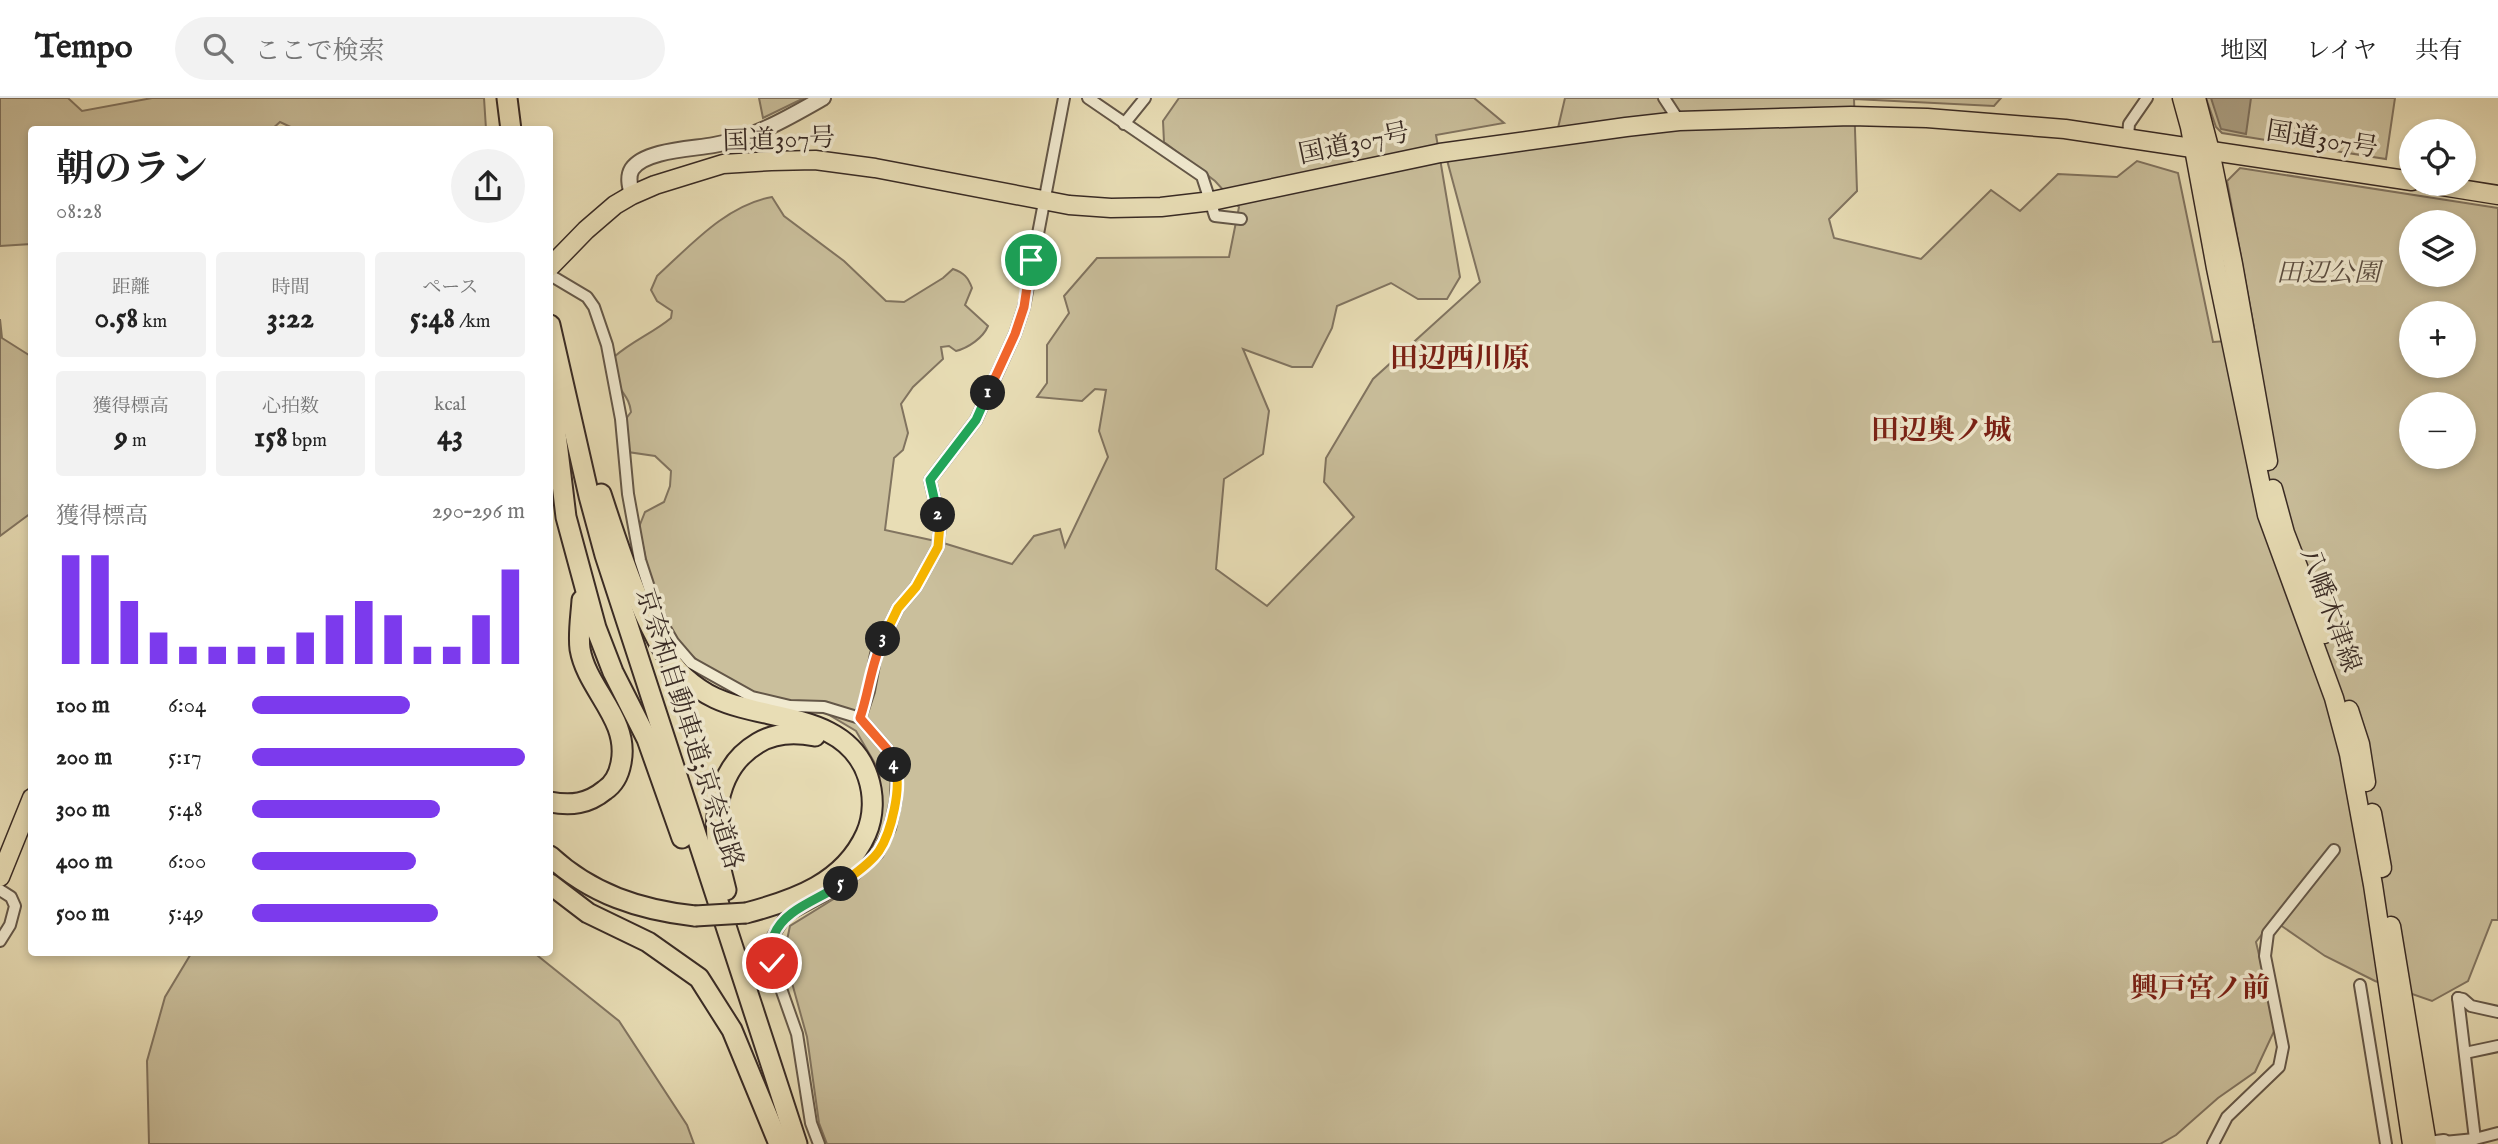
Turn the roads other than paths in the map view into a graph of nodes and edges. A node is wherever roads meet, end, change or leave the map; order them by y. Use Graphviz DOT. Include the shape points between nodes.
graph roads {
  1 [pos="507,98"];
  2 [pos="513,98"];
  3 [pos="823,98"];
  4 [pos="1064,98"];
  5 [pos="1088,98"];
  6 [pos="1145,98"];
  7 [pos="1664,98"];
  8 [pos="2147,98"];
  9 [pos="2182,98"];
  10 [pos="2196,98"];
  11 [pos="1679,121"];
  12 [pos="1124,124"];
  13 [pos="510,126"];
  14 [pos="516,126"];
  15 [pos="2127,137"];
  16 [pos="2202,150"];
  17 [pos="2399,179"];
  18 [pos="2476,191"];
  19 [pos="632,195"];
  20 [pos="2498,195"];
  21 [pos="1043,201"];
  22 [pos="1209,202"];
  23 [pos="1241,219"];
  24 [pos="553,264"];
  25 [pos="553,277"];
  26 [pos="553,337"];
  27 [pos="553,339"];
  28 [pos="553,409"];
  29 [pos="582,580"];
  30 [pos="860,718"];
  31 [pos="553,803"];
  32 [pos="28,808"];
  33 [pos="553,846"];
  34 [pos="2334,850"];
  35 [pos="553,858"];
  36 [pos="0,877"];
  37 [pos="553,886"];
  38 [pos="0,890"];
  39 [pos="744,908"];
  40 [pos="693,911"];
  41 [pos="0,942"];
  42 [pos="2360,985"];
  43 [pos="2498,1012"];
  44 [pos="2498,1046"];
  45 [pos="2465,1053"];
  46 [pos="2417,1122"];
  47 [pos="2498,1133"];
  48 [pos="2475,1139"];
  49 [pos="2433,1143"];
  50 [pos="782,1144"];
  51 [pos="798,1144"];
  52 [pos="819,1144"];
  53 [pos="2213,1144"];
  54 [pos="2386,1144"];
  55 [pos="2412,1144"];
  1 -- 13 [label="highway"];
  2 -- 14 [label="highway"];
  3 -- 19 [label="street" via="742,139 648,158 632,169"];
  4 -- 21 [label="street"];
  5 -- 12 [label="street"];
  6 -- 12 [label="street"];
  7 -- 11 [label="street"];
  8 -- 15 [label="street" via="2129,124"];
  9 -- 16 [label="main road, 八幡木津線"];
  10 -- 16 [label="main road, 八幡木津線"];
  11 -- 15 [label="main road, 国道307号" via="1927,118"];
  11 -- 22 [label="main road, 国道307号" via="1440,153"];
  12 -- 22 [label="street" via="1202,176"];
  15 -- 16 [label="main road, 国道307号"];
  16 -- 17 [label="main road, 国道307号"];
  16 -- 46 [label="main road, 八幡木津線" via="2216,268 2267,515 2334,698 2349,754"];
  18 -- 20 [label="main road"];
  19 -- 21 [label="main road, 国道307号" via="723,164 815,160"];
  19 -- 24 [label="main road, 国道307号" via="586,230"];
  21 -- 22 [label="main road, 国道307号" via="1111,208"];
  21 -- 30 [label="street" via="1015,334 976,420 930,480 940,524 938,547 916,587 898,608 876,654"];
  22 -- 23 [label="street" via="1215,216"];
  25 -- 30 [label="street" via="587,297 607,345 640,560 659,618 673,642 691,663 752,697 790,706 824,707"];
  26 -- 39 [label="highway" via="613,530 667,657 713,698 829,731 857,754 871,785 871,822 850,860 808,892"];
  27 -- 51 [label="highway, 京奈和自動車道;京奈道路" via="606,555"];
  28 -- 29 [label="highway, 京奈和自動車道;京奈道路" via="566,517"];
  29 -- 31 [label="highway" via="580,649 618,724 623,752 614,782 596,798"];
  29 -- 50 [label="highway, 京奈和自動車道;京奈道路" via="603,649 647,739 665,788 764,1077"];
  30 -- 52 [label="street" via="887,749 897,771 890,828 878,853 825,895 786,916 773,936 772,963 797,1034 811,1123"];
  32 -- 36 [label="main road"];
  33 -- 40 [label="highway" via="609,886"];
  34 -- 53 [label="street" via="2268,933 2264,956 2283,1047 2279,1067 2227,1117"];
  35 -- 40 [label="highway" via="604,894 648,909"];
  37 -- 50 [label="highway" via="588,913 648,942 699,978 732,1030"];
  38 -- 41 [label="street" via="15,906"];
  39 -- 40 [label="highway"];
  39 -- 51 [label="highway" via="818,876 838,860 858,831 864,804 860,779 845,756 824,740 802,734 777,735 746,751 727,774 717,811 719,867 768,1026"];
  42 -- 54 [label="street"];
  43 -- 45 [label="street" via="2458,998"];
  44 -- 45 [label="street"];
  45 -- 48 [label="street"];
  46 -- 49 [label="main road, 八幡木津線"];
  46 -- 55 [label="main road, 八幡木津線"];
  47 -- 48 [label="street"];
  48 -- 49 [label="street"];
}
